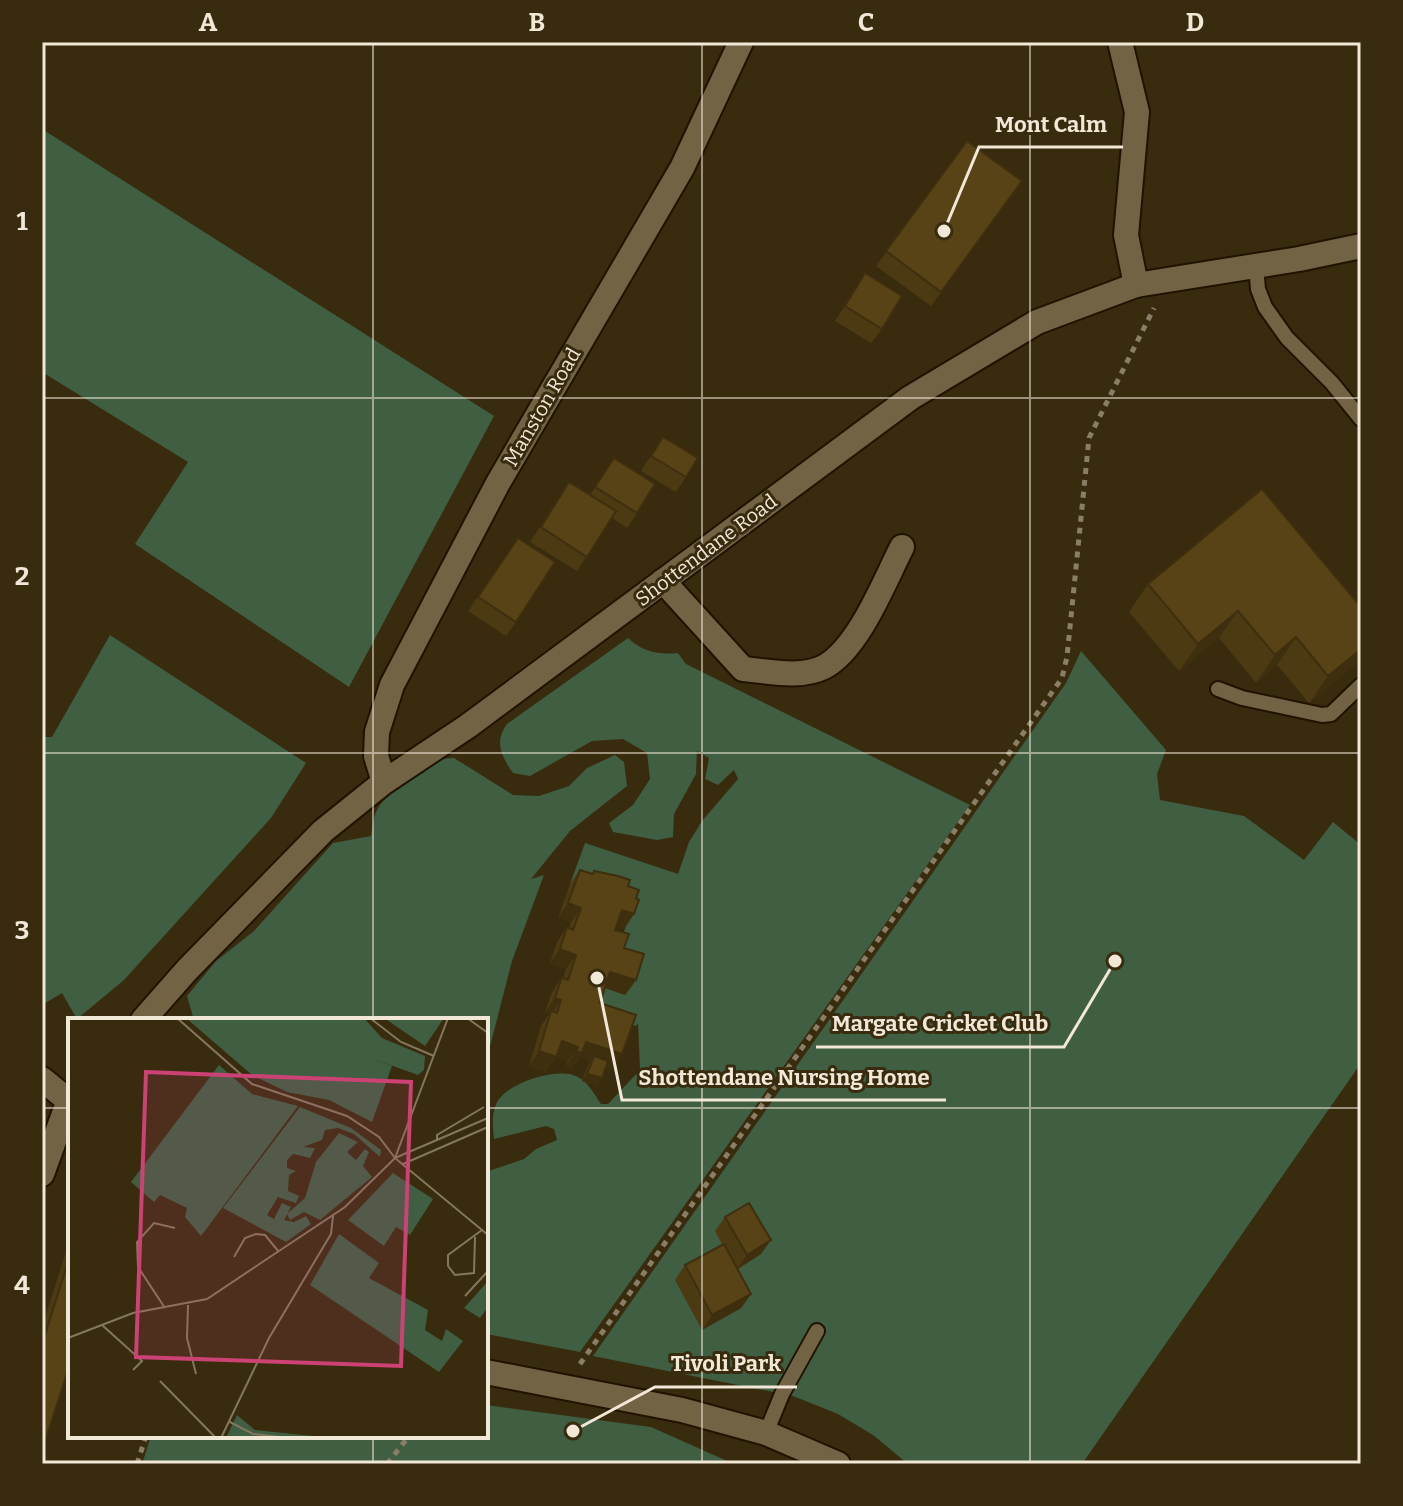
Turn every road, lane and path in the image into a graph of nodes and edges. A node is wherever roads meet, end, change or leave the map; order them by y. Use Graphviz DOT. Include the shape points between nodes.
graph roads {
  1 [pos="741,42"];
  2 [pos="1120,42"];
  3 [pos="1361,246"];
  4 [pos="1256,266"];
  5 [pos="1136,285"];
  6 [pos="1169,305"];
  7 [pos="1361,419"];
  8 [pos="902,547"];
  9 [pos="663,581"];
  10 [pos="1361,685"];
  11 [pos="1218,689"];
  12 [pos="384,782"];
  13 [pos="145,1018"];
  14 [pos="42,1079"];
  15 [pos="68,1098"];
  16 [pos="68,1101"];
  17 [pos="68,1105"];
  18 [pos="42,1111"];
  19 [pos="42,1174"];
  20 [pos="817,1331"];
  21 [pos="488,1372"];
  22 [pos="565,1387"];
  23 [pos="766,1433"];
  24 [pos="145,1438"];
  25 [pos="407,1438"];
  26 [pos="137,1464"];
  27 [pos="387,1464"];
  28 [pos="838,1464"];
  1 -- 12 [label="street, Manston Road" via="682,168 498,483 392,685 377,732 376,756"];
  2 -- 5 [label="street" via="1137,112 1126,235"];
  3 -- 4 [label="street, Shottendane Road"];
  4 -- 5 [label="street, Shottendane Road"];
  4 -- 7 [label="lane" via="1265,307"];
  5 -- 9 [label="street, Shottendane Road" via="1037,322 910,398"];
  6 -- 22 [label="path" via="1154,308 1089,438 1062,678"];
  8 -- 9 [label="street" via="845,650 822,668 789,674 743,669"];
  9 -- 12 [label="street, Shottendane Road"];
  10 -- 11 [label="lane" via="1331,714 1322,715"];
  12 -- 13 [label="street, Shottendane Road" via="323,831"];
  14 -- 15 [label="street"];
  16 -- 18 [label="street"];
  17 -- 19 [label="street"];
  20 -- 23 [label="lane"];
  21 -- 22 [label="street"];
  22 -- 23 [label="street"];
  23 -- 28 [label="street"];
  24 -- 26 [label="path"];
  25 -- 27 [label="path"];
}
